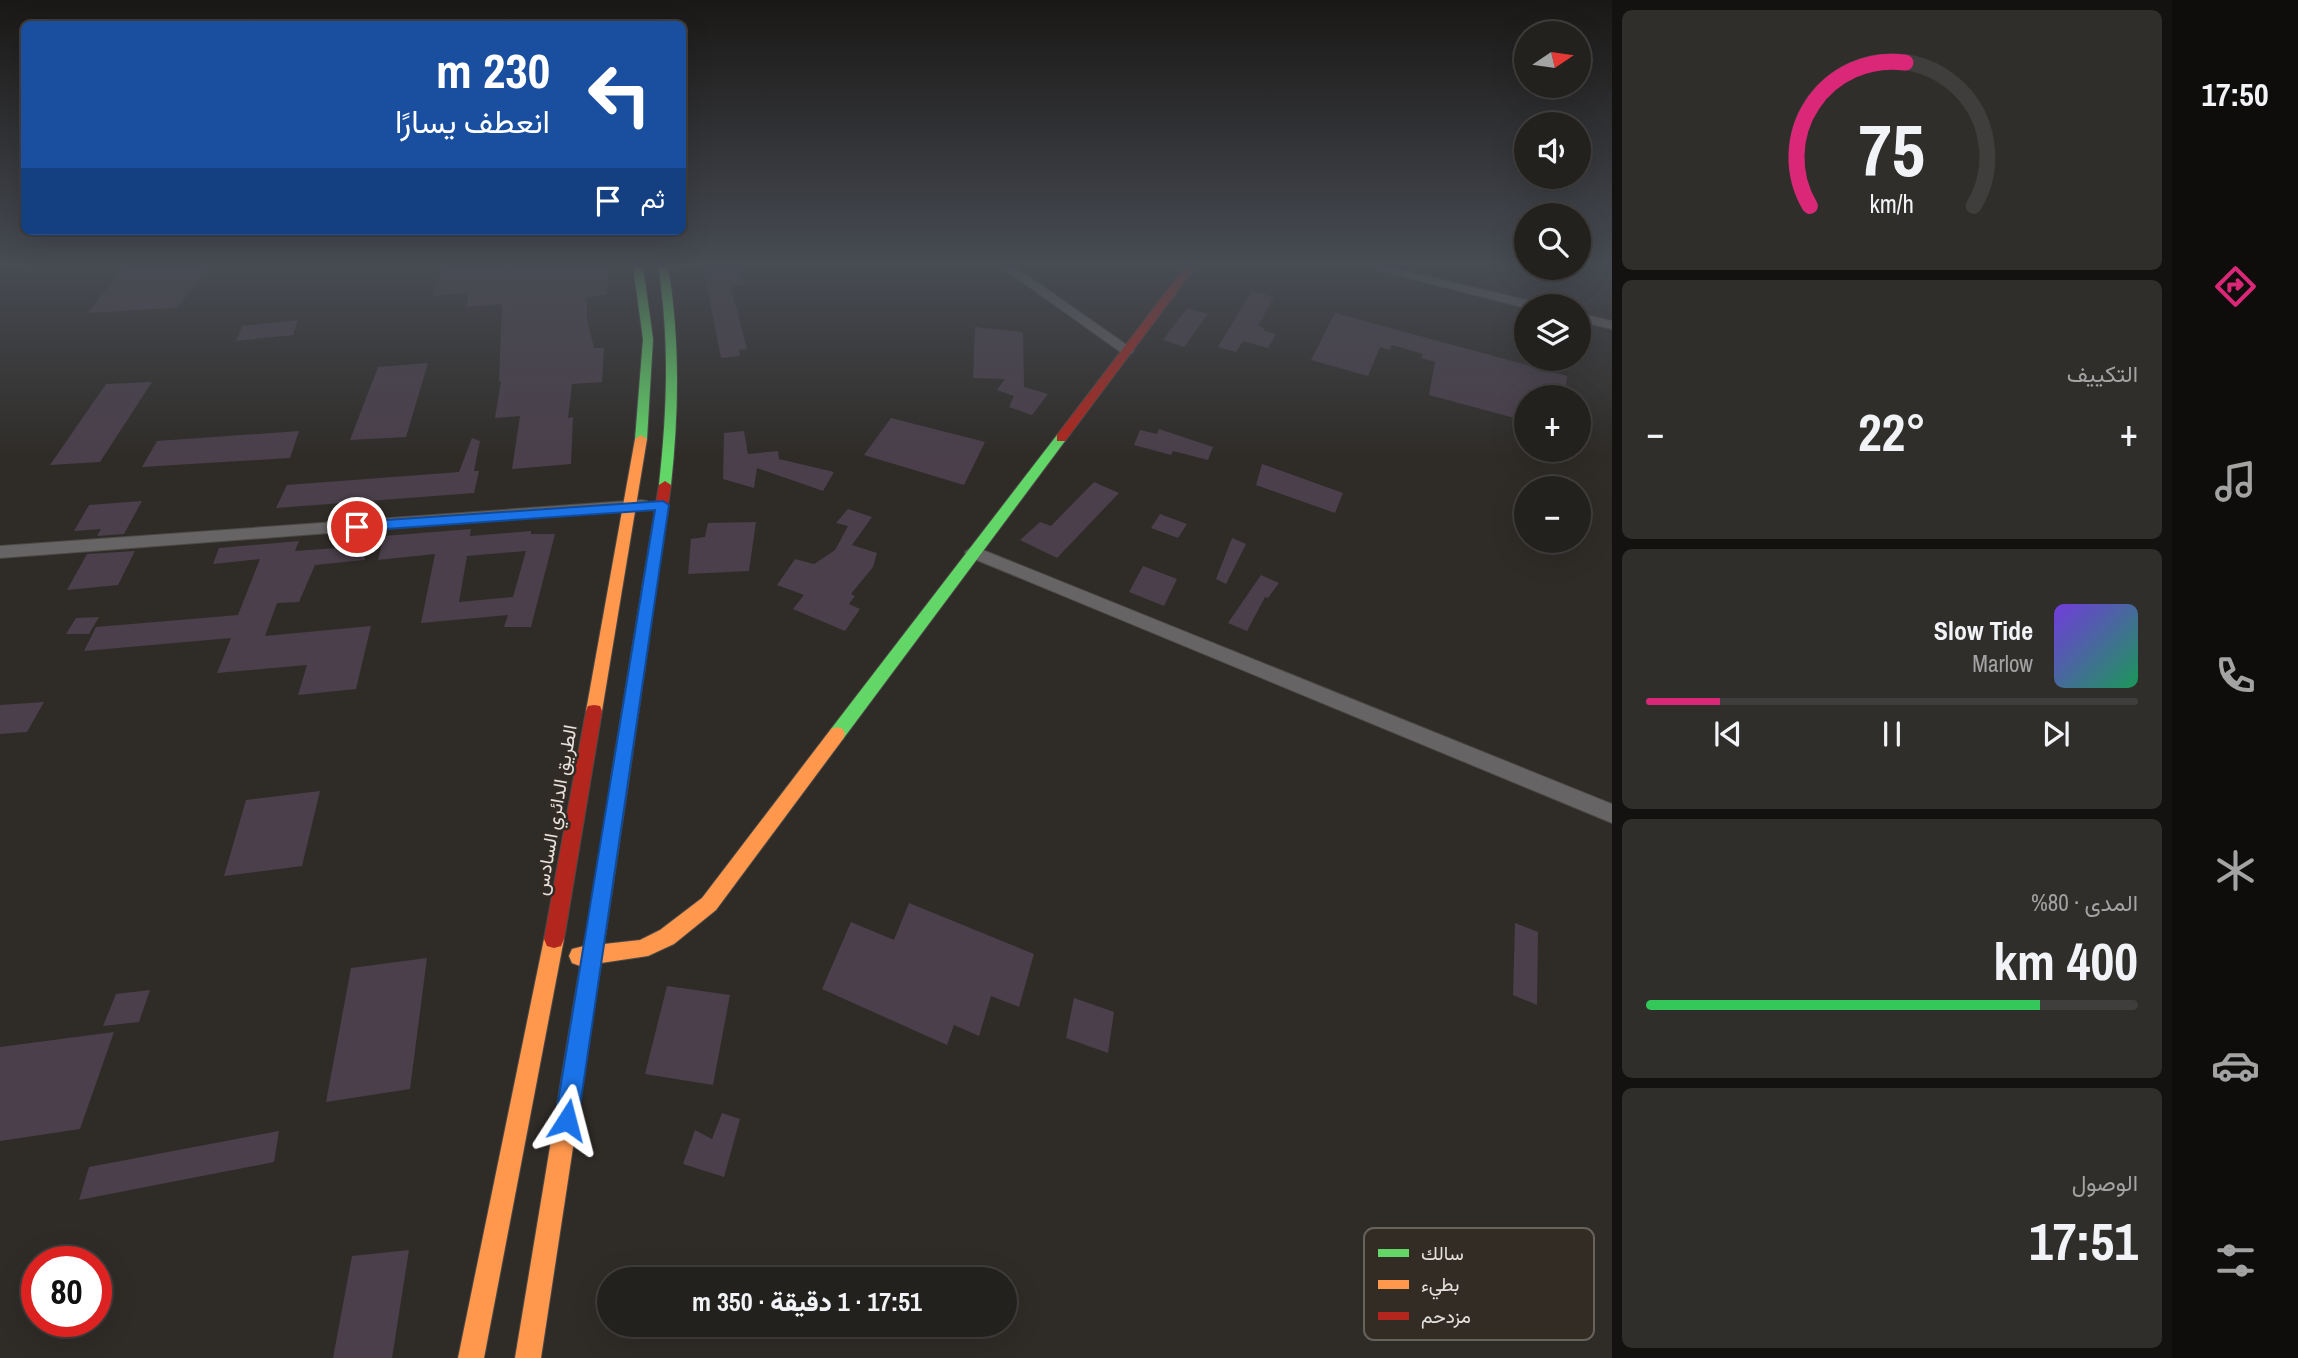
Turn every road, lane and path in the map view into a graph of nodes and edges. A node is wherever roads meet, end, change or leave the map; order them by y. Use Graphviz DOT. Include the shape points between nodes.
graph roads {
  1 [pos="647,329"];
  2 [pos="672,329"];
  3 [pos="1097,329"];
  4 [pos="1143,329"];
  5 [pos="1127,350"];
  6 [pos="674,356"];
  7 [pos="647,358"];
  8 [pos="663,505"];
  9 [pos="631,506"];
  10 [pos="0,552"];
  11 [pos="973,552"];
  12 [pos="1612,814"];
  13 [pos="593,954"];
  14 [pos="550,960"];
  15 [pos="471,1358"];
  16 [pos="528,1358"];
  1 -- 7 [label="main road, الطريق الدائري السادس"];
  2 -- 6 [label="main road"];
  3 -- 5 [label="street"];
  4 -- 5 [label="main road"];
  5 -- 11 [label="main road"];
  6 -- 7 [label="main road"];
  6 -- 8 [label="main road"];
  7 -- 9 [label="main road, الطريق الدائري السادس"];
  8 -- 9 [label="street"];
  8 -- 13 [label="main road"];
  9 -- 10 [label="street"];
  9 -- 14 [label="main road, الطريق الدائري السادس"];
  11 -- 12 [label="street"];
  11 -- 13 [label="main road" via="709,904 667,937 641,949"];
  13 -- 14 [label="main road"];
  13 -- 16 [label="main road"];
  14 -- 15 [label="main road, الطريق الدائري السادس"];
}
